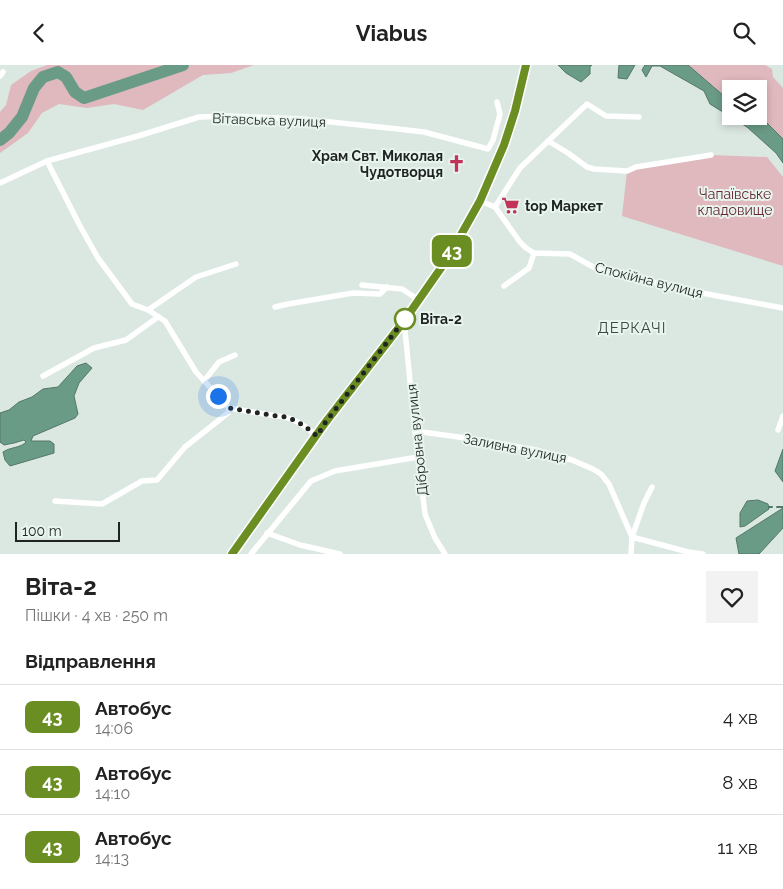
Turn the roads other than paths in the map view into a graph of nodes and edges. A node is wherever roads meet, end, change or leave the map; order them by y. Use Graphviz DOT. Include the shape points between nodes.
graph roads {
  1 [pos="526,65"];
  2 [pos="497,103"];
  3 [pos="639,117"];
  4 [pos="548,141"];
  5 [pos="710,155"];
  6 [pos="47,161"];
  7 [pos="0,183"];
  8 [pos="480,201"];
  9 [pos="495,207"];
  10 [pos="534,253"];
  11 [pos="236,264"];
  12 [pos="362,285"];
  13 [pos="504,286"];
  14 [pos="387,287"];
  15 [pos="419,300"];
  16 [pos="275,307"];
  17 [pos="783,308"];
  18 [pos="148,310"];
  19 [pos="158,317"];
  20 [pos="404,321"];
  21 [pos="235,355"];
  22 [pos="43,375"];
  23 [pos="204,381"];
  24 [pos="229,408"];
  25 [pos="783,416"];
  26 [pos="778,429"];
  27 [pos="415,431"];
  28 [pos="317,436"];
  29 [pos="418,457"];
  30 [pos="652,487"];
  31 [pos="55,501"];
  32 [pos="267,533"];
  33 [pos="632,537"];
  34 [pos="232,554"];
  35 [pos="251,554"];
  36 [pos="340,554"];
  37 [pos="445,554"];
  38 [pos="631,554"];
  39 [pos="703,554"];
  1 -- 8 [label="main road" via="504,145"];
  2 -- 6 [label="street, Вітавська вулиця" via="500,114 494,140 488,149 424,132 302,119 228,116 200,117"];
  3 -- 4 [label="street" via="606,116 587,104"];
  4 -- 5 [label="street" via="594,169 627,171"];
  4 -- 9 [label="street" via="520,168"];
  6 -- 7 [label="street, Вітавська вулиця"];
  6 -- 18 [label="street" via="98,257 132,304"];
  8 -- 9 [label="street"];
  8 -- 15 [label="main road" via="448,258"];
  9 -- 10 [label="street" via="520,242"];
  10 -- 13 [label="street" via="529,268"];
  10 -- 17 [label="street, Спокійна вулиця" via="570,254 595,268 613,273"];
  11 -- 18 [label="street" via="196,277"];
  12 -- 14 [label="street"];
  14 -- 15 [label="street" via="402,289"];
  14 -- 16 [label="street" via="380,293 353,293"];
  15 -- 20 [label="main road"];
  18 -- 19 [label="street"];
  19 -- 22 [label="street" via="126,340 94,348"];
  19 -- 23 [label="street" via="165,321"];
  20 -- 27 [label="street, Дібровна вулиця"];
  20 -- 28 [label="main road"];
  21 -- 23 [label="street" via="219,362"];
  23 -- 24 [label="street"];
  24 -- 28 [label="street" via="284,416"];
  24 -- 31 [label="street" via="228,413 185,447 157,480 142,481 102,504"];
  25 -- 26 [label="street"];
  27 -- 29 [label="street, Дібровна вулиця"];
  27 -- 33 [label="street, Заливна вулиця" via="536,450 594,469 609,484"];
  28 -- 34 [label="main road"];
  29 -- 32 [label="street" via="336,471 311,481"];
  29 -- 37 [label="street, Дібровна вулиця" via="425,514"];
  30 -- 33 [label="street"];
  32 -- 35 [label="street"];
  32 -- 36 [label="street"];
  33 -- 38 [label="street"];
  33 -- 39 [label="street"];
}
